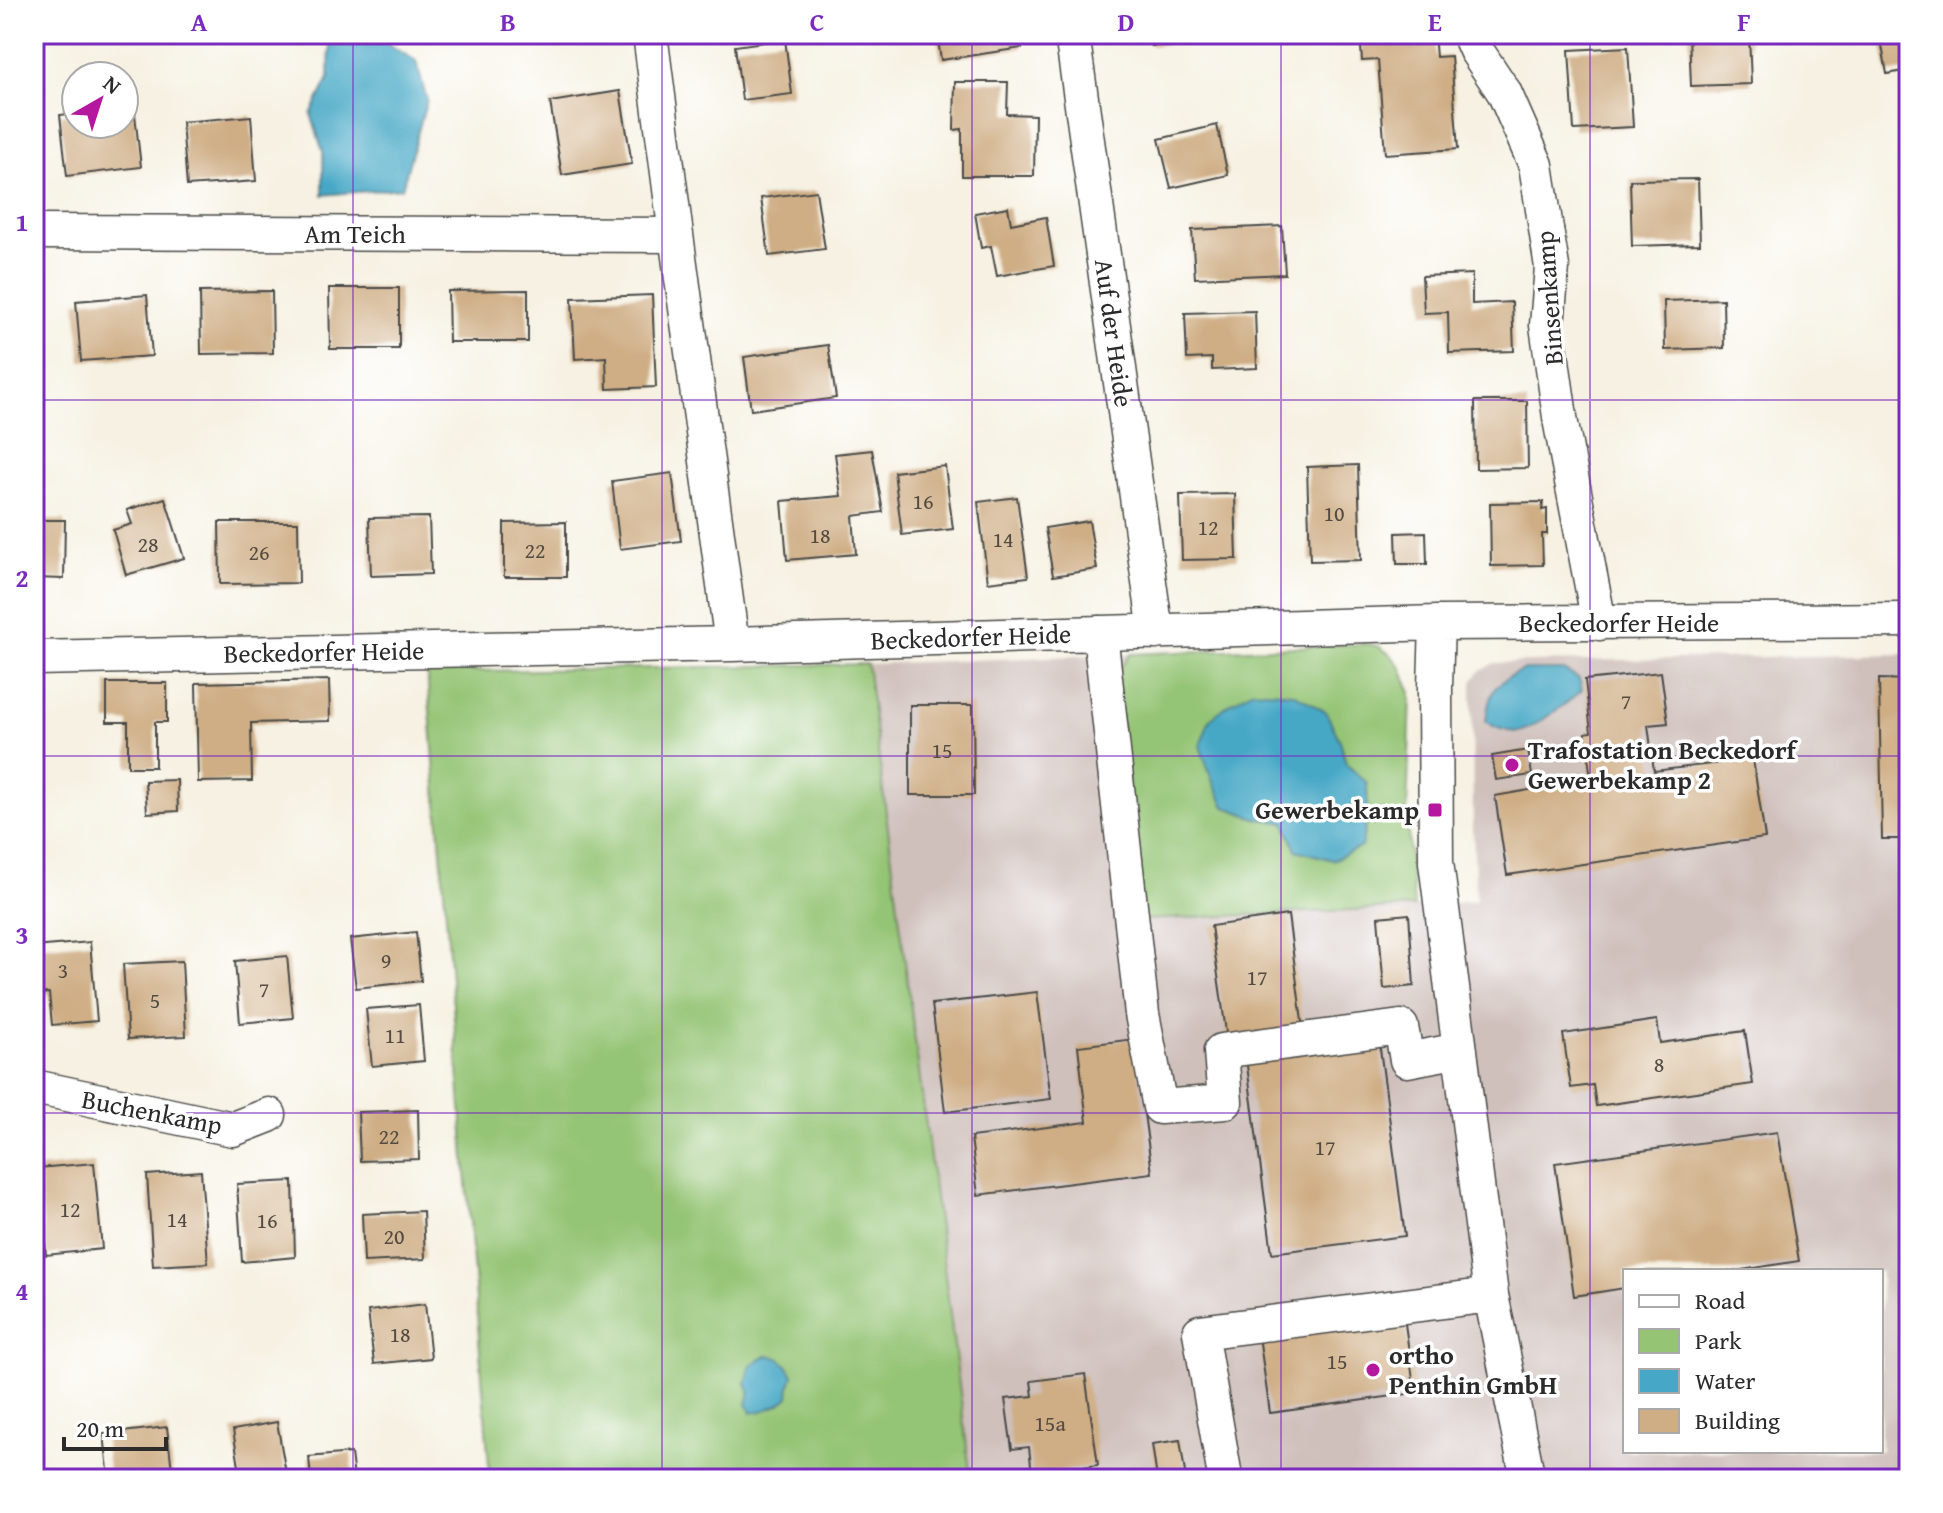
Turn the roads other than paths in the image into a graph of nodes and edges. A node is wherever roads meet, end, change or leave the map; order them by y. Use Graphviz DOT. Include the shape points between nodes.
graph roads {
  1 [pos="650,34"];
  2 [pos="1072,34"];
  3 [pos="1469,34"];
  4 [pos="34,232"];
  5 [pos="676,235"];
  6 [pos="1909,620"];
  7 [pos="1437,623"];
  8 [pos="1599,623"];
  9 [pos="1156,632"];
  10 [pos="1100,633"];
  11 [pos="732,644"];
  12 [pos="34,658"];
  13 [pos="1460,1050"];
  14 [pos="34,1087"];
  15 [pos="269,1115"];
  16 [pos="1491,1295"];
  17 [pos="1224,1471"];
  18 [pos="1528,1479"];
  1 -- 5 [label="street"];
  2 -- 9 [label="street, Auf der Heide"];
  3 -- 8 [label="street, Binsenkamp" via="1504,92 1536,165 1552,267 1547,325"];
  4 -- 5 [label="street, Am Teich"];
  5 -- 11 [label="street"];
  6 -- 8 [label="street, Beckedorfer Heide"];
  7 -- 8 [label="street, Beckedorfer Heide"];
  7 -- 9 [label="street, Beckedorfer Heide"];
  7 -- 13 [label="street" via="1436,862"];
  9 -- 10 [label="street, Beckedorfer Heide"];
  10 -- 11 [label="street, Beckedorfer Heide"];
  10 -- 13 [label="street" via="1142,1014 1160,1107 1225,1102 1221,1051 1401,1027 1407,1060"];
  11 -- 12 [label="street, Beckedorfer Heide"];
  13 -- 16 [label="street"];
  14 -- 15 [label="street, Buchenkamp" via="233,1129"];
  16 -- 17 [label="street" via="1200,1332"];
  16 -- 18 [label="street"];
}
